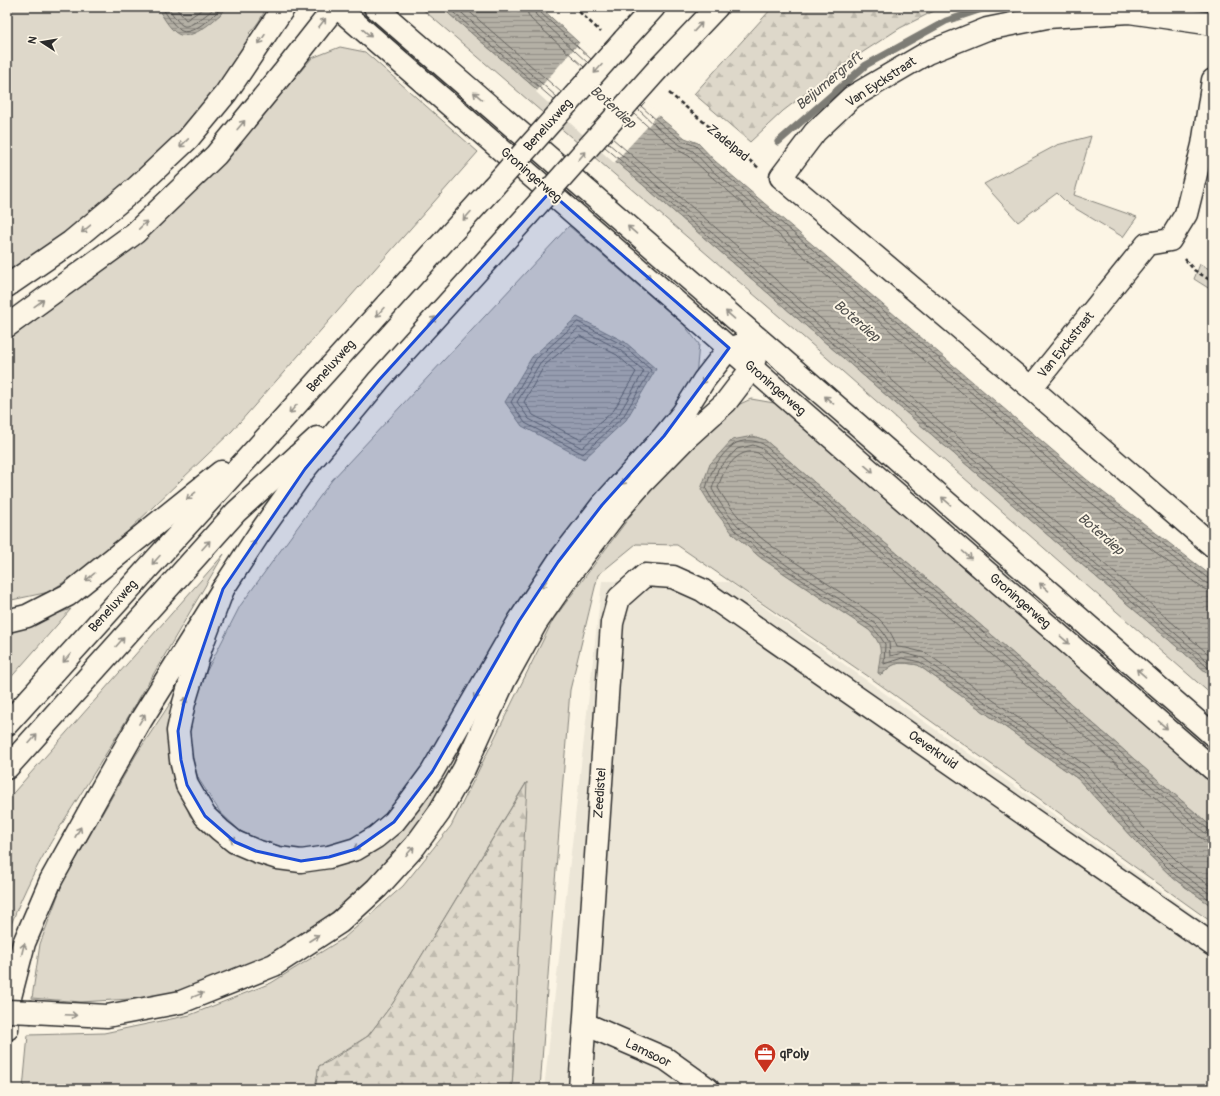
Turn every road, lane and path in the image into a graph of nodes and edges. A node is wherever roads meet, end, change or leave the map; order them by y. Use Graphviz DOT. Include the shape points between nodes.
graph roads {
  1 [pos="284,7"];
  2 [pos="336,7"];
  3 [pos="374,7"];
  4 [pos="574,7"];
  5 [pos="654,7"];
  6 [pos="717,7"];
  7 [pos="593,24"];
  8 [pos="1213,24"];
  9 [pos="1213,80"];
  10 [pos="679,102"];
  11 [pos="780,177"];
  12 [pos="1170,240"];
  13 [pos="1213,282"];
  14 [pos="7,286"];
  15 [pos="7,326"];
  16 [pos="760,341"];
  17 [pos="729,348"];
  18 [pos="752,368"];
  19 [pos="379,380"];
  20 [pos="1031,388"];
  21 [pos="276,428"];
  22 [pos="1208,534"];
  23 [pos="645,575"];
  24 [pos="223,589"];
  25 [pos="7,621"];
  26 [pos="7,724"];
  27 [pos="1213,735"];
  28 [pos="7,768"];
  29 [pos="1213,769"];
  30 [pos="1213,945"];
  31 [pos="7,1011"];
  32 [pos="585,1024"];
  33 [pos="7,1029"];
  34 [pos="580,1089"];
  35 [pos="708,1089"];
  1 -- 14 [label="main road, one-way" via="226,93 188,139 137,187 71,242"];
  15 -- 2 [label="main road, one-way" via="134,233 210,160"];
  2 -- 17 [label="main road, Groningerweg, one-way"];
  16 -- 3 [label="main road, Groningerweg, one-way"];
  4 -- 7 [label="path"];
  5 -- 21 [label="main road, Beneluxweg, one-way, bridge"];
  19 -- 6 [label="main road, one-way, bridge"];
  8 -- 11 [label="main road, Van Eyckstraat" via="1129,12 1047,17 987,29 927,53 852,97 815,132"];
  9 -- 12 [label="main road" via="1203,145 1186,214"];
  10 -- 11 [label="path, Zadelpad" via="767,174"];
  11 -- 20 [label="main road, Van Eyckstraat"];
  12 -- 13 [label="path" via="1194,270"];
  12 -- 20 [label="main road, Van Eyckstraat" via="1147,244"];
  16 -- 17 [label="main road"];
  16 -- 18 [label="main road"];
  27 -- 16 [label="main road, Groningerweg, one-way"];
  17 -- 18 [label="main road, Groningerweg"];
  17 -- 24 [label="main road, one-way" via="669,431 602,505 558,562 519,621 432,772 409,804 394,822 356,849 302,861 278,858 256,851 235,842 205,816 187,785 178,731 201,647"];
  18 -- 29 [label="main road, Groningerweg, one-way"];
  31 -- 18 [label="main road, one-way, bridge" via="108,1016 181,1002 274,964 340,922 377,888 415,846 439,813 464,769 504,681 536,623 572,571 643,482 726,402"];
  24 -- 19 [label="main road, one-way" via="305,469"];
  28 -- 19 [label="main road, one-way" via="236,512"];
  20 -- 22 [label="main road, Van Eyckstraat"];
  21 -- 25 [label="main road, one-way" via="68,595 27,616"];
  21 -- 26 [label="main road, Beneluxweg, one-way"];
  23 -- 30 [label="main road, Oeverkruid" via="673,577 702,590"];
  23 -- 32 [label="main road, Zeedistel" via="619,598 612,623"];
  33 -- 24 [label="main road, one-way" via="10,1001 24,943 51,880 141,720"];
  32 -- 34 [label="main road, Zeedistel"];
  32 -- 35 [label="main road, Lamsoor" via="666,1059"];
}
